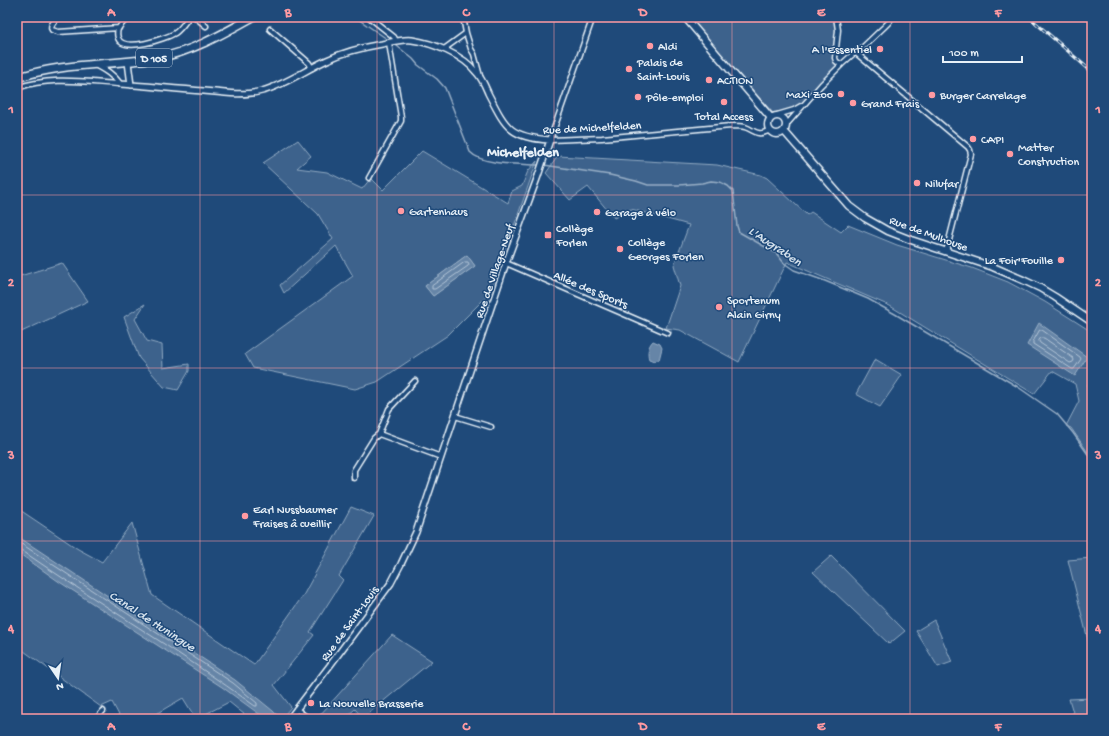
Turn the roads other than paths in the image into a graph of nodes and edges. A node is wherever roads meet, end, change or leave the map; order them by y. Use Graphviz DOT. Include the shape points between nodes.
graph roads {
  1 [pos="58,17"];
  2 [pos="128,17"];
  3 [pos="189,17"];
  4 [pos="195,17"];
  5 [pos="253,17"];
  6 [pos="370,17"];
  7 [pos="463,17"];
  8 [pos="593,17"];
  9 [pos="685,17"];
  10 [pos="836,17"];
  11 [pos="892,17"];
  12 [pos="206,26"];
  13 [pos="118,28"];
  14 [pos="270,30"];
  15 [pos="466,32"];
  16 [pos="396,41"];
  17 [pos="389,42"];
  18 [pos="444,49"];
  19 [pos="856,53"];
  20 [pos="474,54"];
  21 [pos="128,62"];
  22 [pos="96,65"];
  23 [pos="841,65"];
  24 [pos="471,66"];
  25 [pos="312,68"];
  26 [pos="480,76"];
  27 [pos="17,78"];
  28 [pos="120,84"];
  29 [pos="131,85"];
  30 [pos="17,88"];
  31 [pos="804,104"];
  32 [pos="774,116"];
  33 [pos="787,124"];
  34 [pos="770,130"];
  35 [pos="784,131"];
  36 [pos="550,140"];
  37 [pos="369,178"];
  38 [pos="946,252"];
  39 [pos="506,263"];
  40 [pos="1092,322"];
  41 [pos="668,333"];
  42 [pos="415,381"];
  43 [pos="455,416"];
  44 [pos="491,426"];
  45 [pos="379,434"];
  46 [pos="441,457"];
  47 [pos="354,478"];
  48 [pos="416,532"];
  49 [pos="296,709"];
  50 [pos="102,711"];
  51 [pos="96,719"];
  52 [pos="289,719"];
  53 [pos="309,719"];
  1 -- 13 [label="street" via="51,28 58,32"];
  2 -- 13 [label="street"];
  3 -- 13 [label="street" via="175,33 138,44 121,43 117,37"];
  4 -- 12 [label="street"];
  5 -- 21 [label="main road, D 105" via="187,50 163,57"];
  6 -- 16 [label="street"];
  7 -- 15 [label="street"];
  8 -- 36 [label="street, Rue de Village-Neuf"];
  9 -- 32 [label="main road"];
  10 -- 23 [label="street" via="838,30 835,58"];
  11 -- 19 [label="street" via="890,22"];
  14 -- 25 [label="street" via="309,62"];
  15 -- 18 [label="street"];
  15 -- 20 [label="street"];
  16 -- 17 [label="street, Rue de Michelfelden"];
  16 -- 18 [label="street, Rue de Michelfelden" via="410,40"];
  17 -- 25 [label="street, Rue de Michelfelden" via="344,53"];
  17 -- 37 [label="street" via="401,121"];
  18 -- 24 [label="street, Rue de Michelfelden"];
  19 -- 23 [label="street"];
  19 -- 38 [label="street" via="970,150"];
  20 -- 24 [label="street"];
  20 -- 26 [label="street"];
  21 -- 22 [label="main road, D 105"];
  21 -- 29 [label="street"];
  22 -- 27 [label="main road, D 105" via="47,70"];
  22 -- 28 [label="street" via="109,72"];
  23 -- 31 [label="street"];
  24 -- 26 [label="street, Rue de Michelfelden"];
  25 -- 29 [label="street, Rue de Michelfelden" via="278,87 260,92 226,93"];
  26 -- 36 [label="street, Rue de Michelfelden" via="508,127 522,136"];
  28 -- 29 [label="street, Rue de Michelfelden"];
  28 -- 30 [label="street" via="55,80"];
  31 -- 32 [label="street"];
  31 -- 33 [label="street"];
  32 -- 33 [label="main road" via="785,119"];
  32 -- 34 [label="main road" via="768,122"];
  33 -- 35 [label="main road"];
  34 -- 35 [label="main road" via="776,134"];
  34 -- 36 [label="street, Rue de Michelfelden" via="756,133 745,127 731,126 602,138"];
  35 -- 38 [label="main road, Rue de Mulhouse" via="849,206 888,231"];
  36 -- 39 [label="street, Rue de Village-Neuf"];
  38 -- 40 [label="main road, Rue de Mulhouse" via="993,267 1040,288"];
  39 -- 41 [label="street, Allée des Sports"];
  39 -- 43 [label="street, Rue de Village-Neuf"];
  42 -- 45 [label="street" via="389,409"];
  43 -- 44 [label="street"];
  43 -- 46 [label="street, Rue de Village-Neuf"];
  45 -- 46 [label="street"];
  45 -- 47 [label="street" via="354,470"];
  46 -- 48 [label="street, Rue de Village-Neuf"];
  48 -- 49 [label="street, Rue de Saint-Louis" via="391,583"];
  49 -- 52 [label="street, Rue de Saint-Louis"];
  49 -- 53 [label="street"];
  50 -- 51 [label="street"];
}
